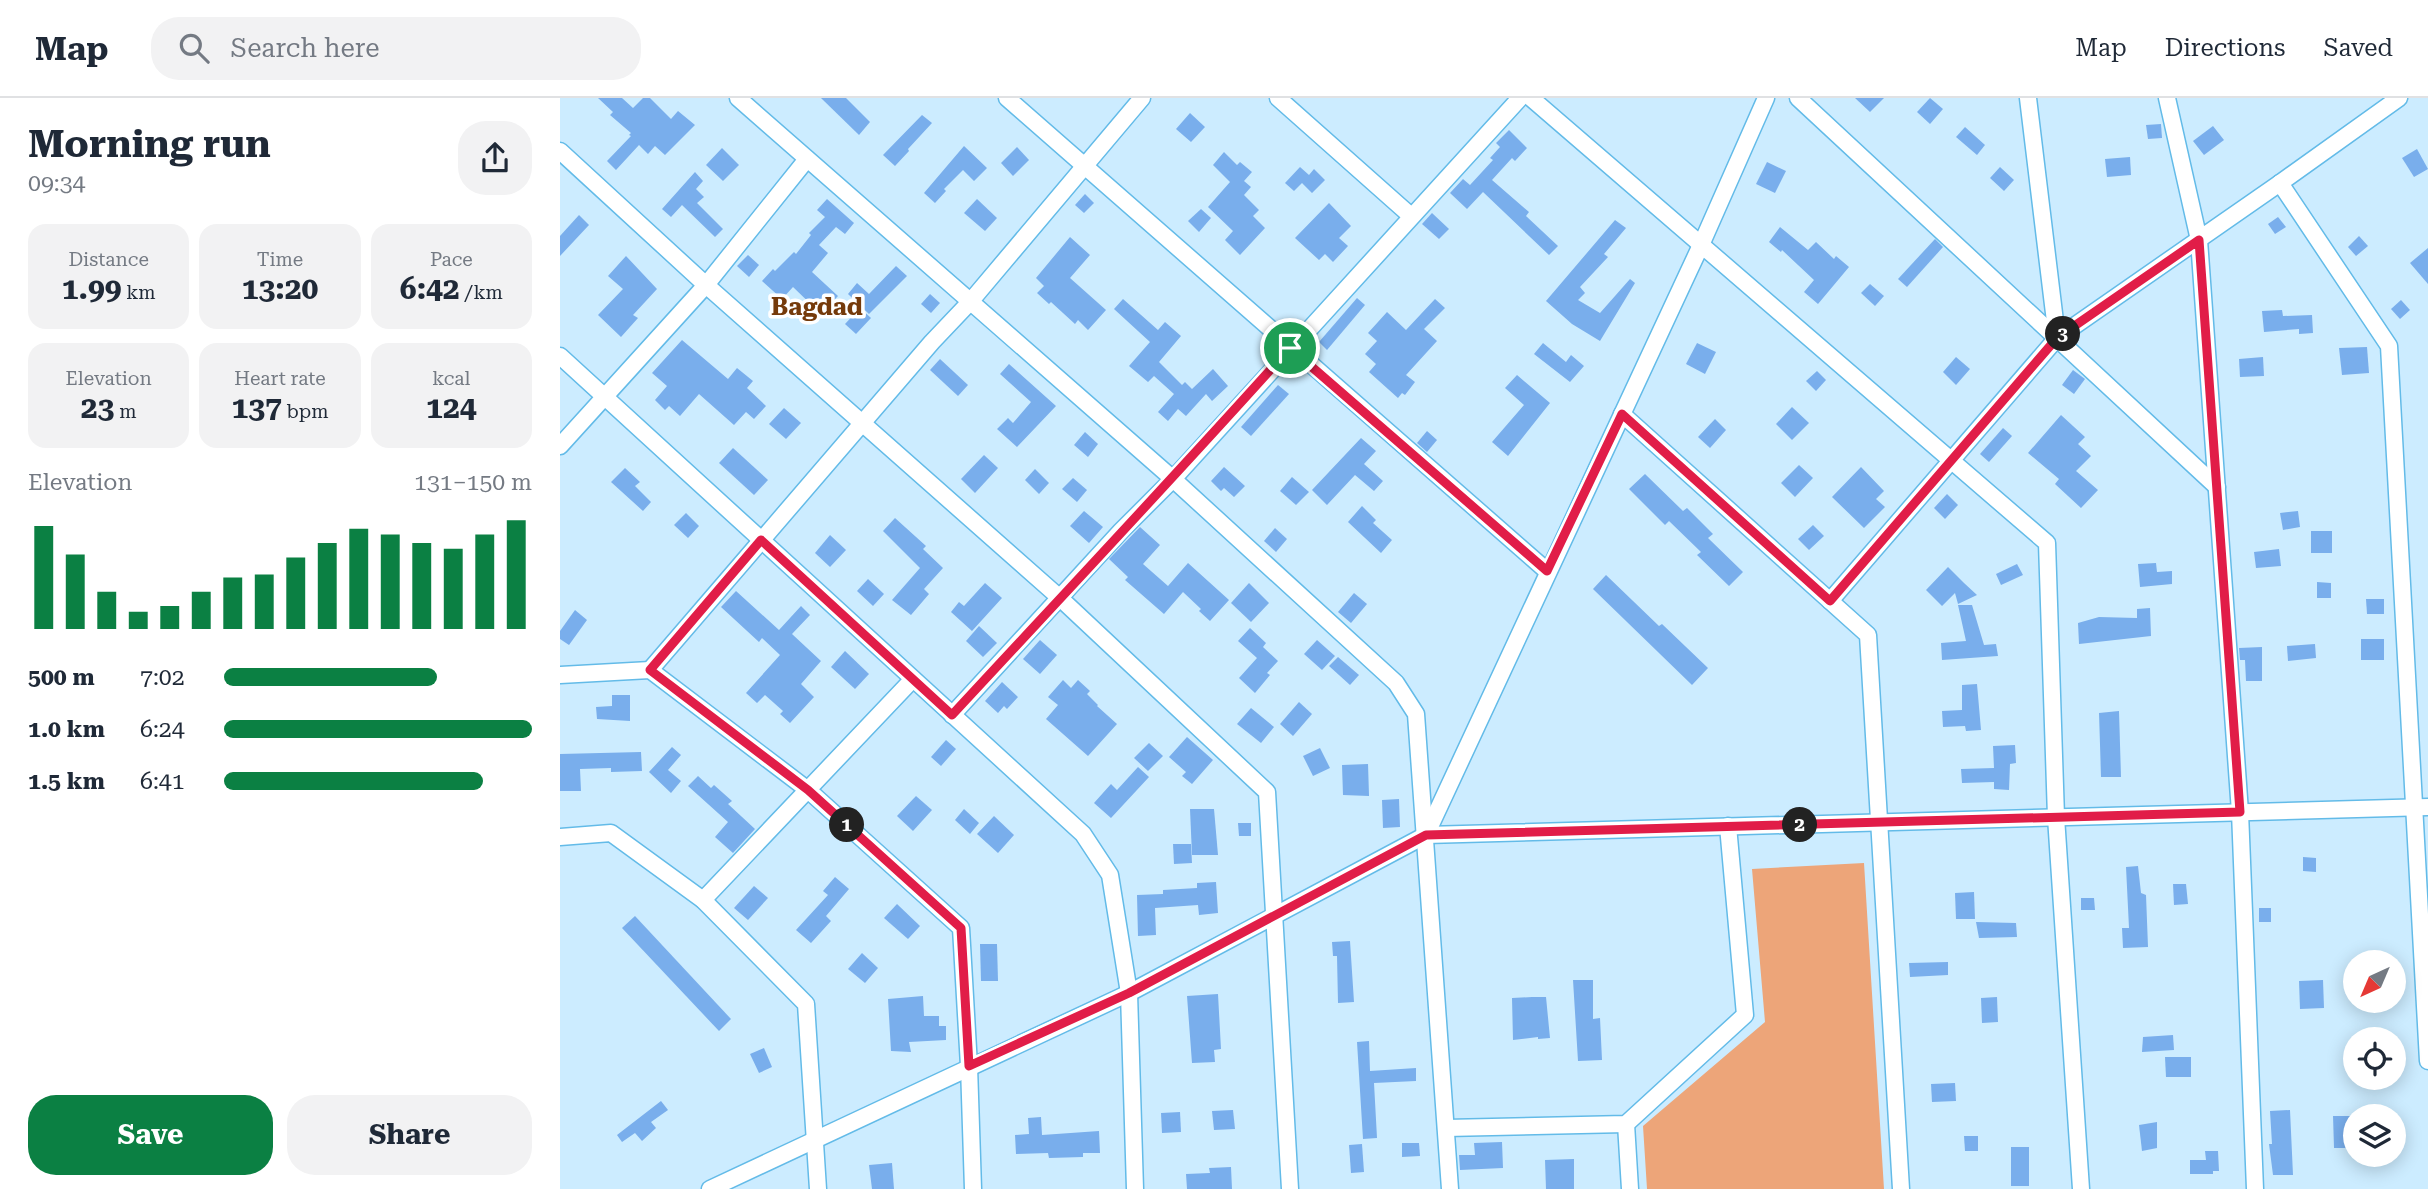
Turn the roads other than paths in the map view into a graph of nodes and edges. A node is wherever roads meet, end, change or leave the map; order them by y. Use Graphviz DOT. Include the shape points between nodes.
graph roads {
  1 [pos="738,98"];
  2 [pos="1007,98"];
  3 [pos="1142,98"];
  4 [pos="1278,98"];
  5 [pos="1520,98"];
  6 [pos="1531,98"];
  7 [pos="1766,98"];
  8 [pos="1798,98"];
  9 [pos="2028,98"];
  10 [pos="2166,98"];
  11 [pos="2399,98"];
  12 [pos="560,151"];
  13 [pos="807,159"];
  14 [pos="1084,166"];
  15 [pos="2280,183"];
  16 [pos="1411,216"];
  17 [pos="2199,240"];
  18 [pos="1701,245"];
  19 [pos="706,285"];
  20 [pos="970,302"];
  21 [pos="2057,338"];
  22 [pos="1290,348"];
  23 [pos="560,356"];
  24 [pos="605,397"];
  25 [pos="1622,414"];
  26 [pos="863,422"];
  27 [pos="560,446"];
  28 [pos="1951,461"];
  29 [pos="1173,479"];
  30 [pos="2217,487"];
  31 [pos="761,540"];
  32 [pos="1547,571"];
  33 [pos="1060,597"];
  34 [pos="1830,601"];
  35 [pos="650,670"];
  36 [pos="560,675"];
  37 [pos="913,679"];
  38 [pos="952,715"];
  39 [pos="808,790"];
  40 [pos="2421,807"];
  41 [pos="2240,812"];
  42 [pos="2056,817"];
  43 [pos="1879,822"];
  44 [pos="1728,826"];
  45 [pos="1426,835"];
  46 [pos="560,837"];
  47 [pos="704,900"];
  48 [pos="1274,916"];
  49 [pos="1129,993"];
  50 [pos="2428,1061"];
  51 [pos="969,1066"];
  52 [pos="1626,1124"];
  53 [pos="1446,1128"];
  54 [pos="816,1139"];
  55 [pos="710,1189"];
  56 [pos="818,1189"];
  57 [pos="973,1189"];
  58 [pos="1135,1189"];
  59 [pos="1290,1189"];
  60 [pos="1450,1189"];
  61 [pos="1630,1189"];
  62 [pos="1900,1189"];
  63 [pos="2081,1189"];
  64 [pos="2255,1189"];
  1 -- 13 [label="street"];
  2 -- 14 [label="street"];
  3 -- 14 [label="street"];
  4 -- 16 [label="street"];
  5 -- 16 [label="street"];
  6 -- 18 [label="street"];
  7 -- 18 [label="street"];
  8 -- 21 [label="street"];
  9 -- 21 [label="street"];
  10 -- 17 [label="street"];
  11 -- 15 [label="street"];
  12 -- 19 [label="street"];
  13 -- 19 [label="street"];
  13 -- 20 [label="street"];
  14 -- 20 [label="street"];
  14 -- 22 [label="street"];
  15 -- 17 [label="street"];
  15 -- 40 [label="street" via="2389,346"];
  16 -- 22 [label="street"];
  17 -- 21 [label="street"];
  17 -- 30 [label="street"];
  18 -- 25 [label="street"];
  18 -- 28 [label="street"];
  19 -- 24 [label="street"];
  19 -- 26 [label="street"];
  20 -- 26 [label="street"];
  20 -- 29 [label="street"];
  21 -- 28 [label="street"];
  21 -- 30 [label="street"];
  22 -- 29 [label="street"];
  22 -- 32 [label="street"];
  23 -- 24 [label="street"];
  24 -- 27 [label="street"];
  24 -- 31 [label="street"];
  25 -- 32 [label="street"];
  25 -- 34 [label="street"];
  26 -- 31 [label="street"];
  26 -- 33 [label="street"];
  28 -- 34 [label="street"];
  28 -- 42 [label="street" via="2047,543"];
  29 -- 33 [label="street"];
  29 -- 45 [label="street" via="1396,683 1416,714"];
  30 -- 41 [label="street"];
  31 -- 35 [label="street"];
  31 -- 37 [label="street"];
  32 -- 45 [label="street"];
  33 -- 38 [label="street"];
  33 -- 48 [label="street" via="1267,792"];
  34 -- 43 [label="street" via="1868,635"];
  35 -- 36 [label="street"];
  35 -- 39 [label="street"];
  37 -- 38 [label="street"];
  37 -- 39 [label="street"];
  38 -- 49 [label="street" via="1083,834 1110,875"];
  39 -- 47 [label="street"];
  39 -- 51 [label="street" via="961,928"];
  40 -- 41 [label="street"];
  40 -- 50 [label="street"];
  41 -- 42 [label="street"];
  41 -- 64 [label="street"];
  42 -- 43 [label="street"];
  42 -- 63 [label="street"];
  43 -- 44 [label="street"];
  43 -- 62 [label="street"];
  44 -- 45 [label="street"];
  44 -- 52 [label="street" via="1745,1015"];
  45 -- 48 [label="street"];
  45 -- 53 [label="street"];
  46 -- 47 [label="street" via="611,833"];
  47 -- 54 [label="street" via="806,1004"];
  48 -- 49 [label="street"];
  48 -- 59 [label="street"];
  49 -- 51 [label="street"];
  49 -- 58 [label="street"];
  51 -- 54 [label="street"];
  51 -- 57 [label="street"];
  52 -- 53 [label="street"];
  52 -- 61 [label="street"];
  53 -- 60 [label="street"];
  54 -- 55 [label="street"];
  54 -- 56 [label="street"];
}
